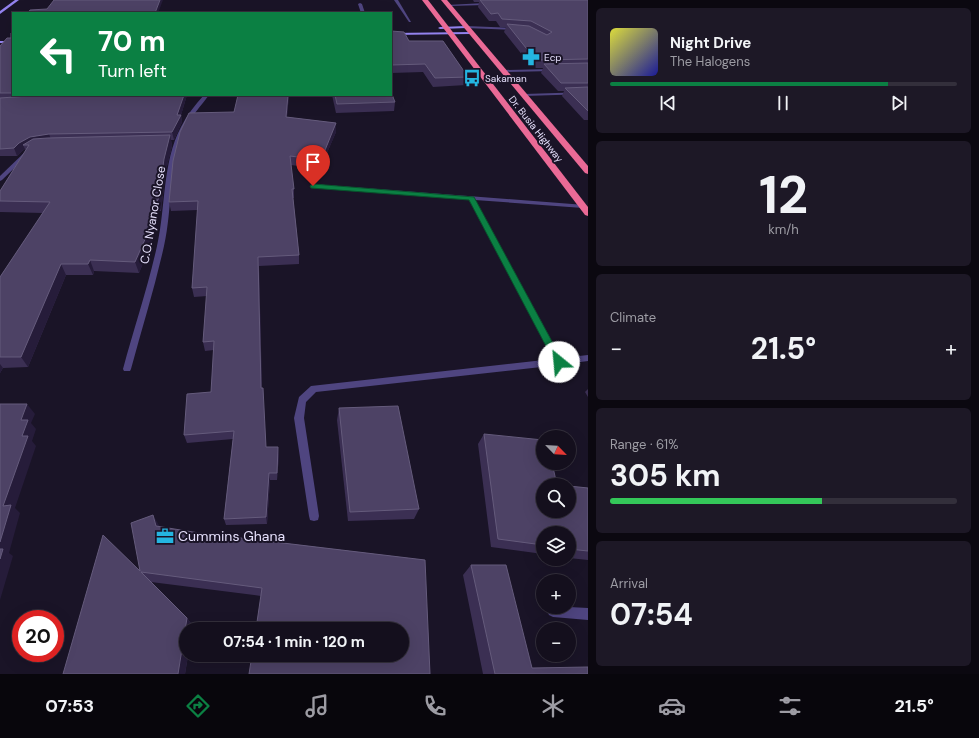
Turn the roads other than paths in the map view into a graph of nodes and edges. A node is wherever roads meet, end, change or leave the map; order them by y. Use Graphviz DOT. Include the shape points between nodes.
graph roads {
  1 [pos="17,0"];
  2 [pos="396,0"];
  3 [pos="425,0"];
  4 [pos="444,0"];
  5 [pos="489,0"];
  6 [pos="360,4"];
  7 [pos="449,6"];
  8 [pos="363,12"];
  9 [pos="0,13"];
  10 [pos="410,22"];
  11 [pos="392,30"];
  12 [pos="468,30"];
  13 [pos="521,30"];
  14 [pos="448,31"];
  15 [pos="392,34"];
  16 [pos="0,42"];
  17 [pos="12,42"];
  18 [pos="557,69"];
  19 [pos="503,71"];
  20 [pos="588,93"];
  21 [pos="524,95"];
  22 [pos="206,96"];
  23 [pos="168,143"];
  24 [pos="176,143"];
  25 [pos="36,147"];
  26 [pos="587,169"];
  27 [pos="0,179"];
  28 [pos="313,186"];
  29 [pos="471,198"];
  30 [pos="583,206"];
  31 [pos="588,213"];
  32 [pos="588,358"];
  33 [pos="559,362"];
  34 [pos="127,368"];
  35 [pos="314,516"];
  36 [pos="576,613"];
  37 [pos="588,614"];
  1 -- 9 [label="main road"];
  2 -- 10 [label="street"];
  3 -- 14 [label="highway, Dr. Busia Highway"];
  4 -- 7 [label="highway, Dr. Busia Highway"];
  5 -- 7 [label="street" via="489,3 485,4"];
  6 -- 8 [label="street"];
  7 -- 12 [label="highway, Dr. Busia Highway"];
  11 -- 14 [label="main road"];
  12 -- 13 [label="street"];
  12 -- 14 [label="main road"];
  12 -- 14 [label="main road"];
  12 -- 19 [label="highway, Dr. Busia Highway"];
  14 -- 15 [label="main road"];
  14 -- 30 [label="highway, Dr. Busia Highway"];
  16 -- 17 [label="main road"];
  18 -- 19 [label="street"];
  19 -- 21 [label="highway, Dr. Busia Highway"];
  20 -- 21 [label="street"];
  21 -- 26 [label="highway, Dr. Busia Highway"];
  22 -- 24 [label="street, C.O. Nyanor Close" via="186,120"];
  23 -- 24 [label="street"];
  24 -- 34 [label="street, C.O. Nyanor Close" via="161,244"];
  25 -- 27 [label="street" via="25,153"];
  28 -- 29 [label="street"];
  29 -- 30 [label="street"];
  29 -- 33 [label="street"];
  30 -- 31 [label="highway, Dr. Busia Highway"];
  32 -- 33 [label="street"];
  33 -- 35 [label="street" via="314,389 302,400 299,418"];
  36 -- 37 [label="street"];
}
